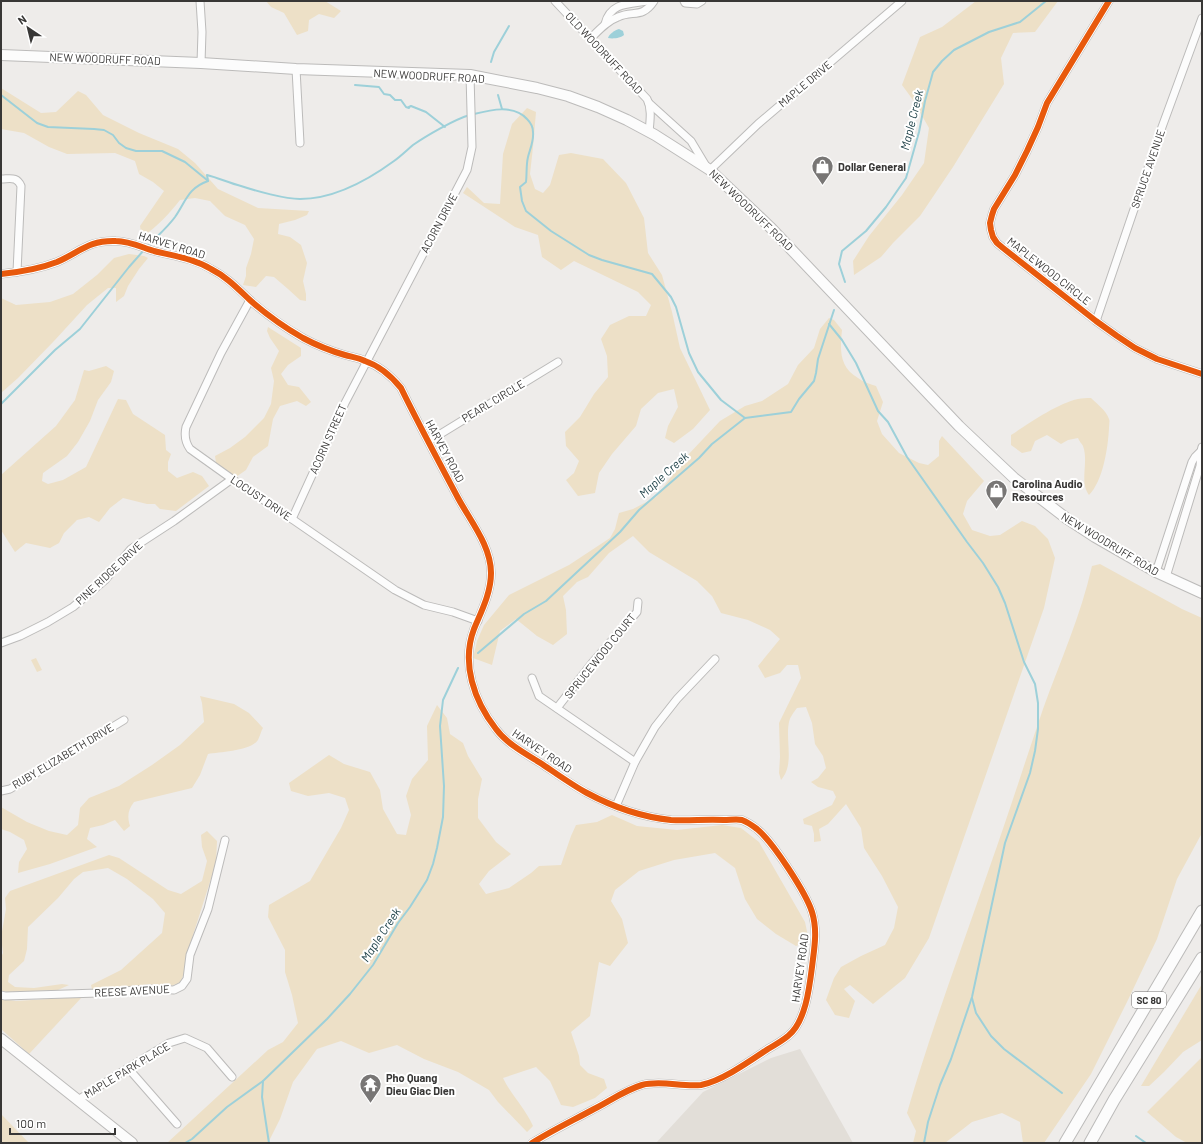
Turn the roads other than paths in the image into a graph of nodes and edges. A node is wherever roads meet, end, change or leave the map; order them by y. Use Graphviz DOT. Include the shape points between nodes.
graph roads {
  1 [pos="200,1"];
  2 [pos="555,1"];
  3 [pos="648,1"];
  4 [pos="654,1"];
  5 [pos="684,1"];
  6 [pos="702,1"];
  7 [pos="902,1"];
  8 [pos="1109,1"];
  9 [pos="1202,18"];
  10 [pos="604,24"];
  11 [pos="591,38"];
  12 [pos="1,55"];
  13 [pos="201,63"];
  14 [pos="296,70"];
  15 [pos="470,75"];
  16 [pos="649,103"];
  17 [pos="649,132"];
  18 [pos="300,143"];
  19 [pos="709,168"];
  20 [pos="1,179"];
  21 [pos="17,272"];
  22 [pos="1,274"];
  23 [pos="250,300"];
  24 [pos="1096,321"];
  25 [pos="367,361"];
  26 [pos="558,362"];
  27 [pos="1202,374"];
  28 [pos="429,441"];
  29 [pos="1201,450"];
  30 [pos="232,479"];
  31 [pos="292,519"];
  32 [pos="1156,572"];
  33 [pos="1166,577"];
  34 [pos="1202,593"];
  35 [pos="638,602"];
  36 [pos="478,620"];
  37 [pos="1,643"];
  38 [pos="715,659"];
  39 [pos="532,678"];
  40 [pos="557,708"];
  41 [pos="124,720"];
  42 [pos="636,762"];
  43 [pos="1,791"];
  44 [pos="616,806"];
  45 [pos="225,840"];
  46 [pos="1202,911"];
  47 [pos="1202,958"];
  48 [pos="1,995"];
  49 [pos="1,1039"];
  50 [pos="128,1068"];
  51 [pos="232,1077"];
  52 [pos="78,1100"];
  53 [pos="177,1124"];
  54 [pos="132,1143"];
  55 [pos="532,1143"];
  56 [pos="1065,1143"];
  57 [pos="1090,1143"];
  1 -- 13 [label="street"];
  2 -- 11 [label="street, OLD WOODRUFF ROAD"];
  3 -- 10 [label="street" via="632,2 615,9 607,16"];
  4 -- 10 [label="street" via="638,14 618,16"];
  5 -- 6 [label="street" via="697,4"];
  7 -- 19 [label="street, MAPLE DRIVE"];
  8 -- 24 [label="street, MAPLEWOOD CIRCLE" via="1047,103 1027,151 994,209 990,223 997,243"];
  9 -- 24 [label="street, SPRUCE AVENUE"];
  10 -- 11 [label="street"];
  11 -- 16 [label="street, OLD WOODRUFF ROAD"];
  12 -- 13 [label="main road, NEW WOODRUFF ROAD"];
  13 -- 14 [label="main road, NEW WOODRUFF ROAD"];
  14 -- 15 [label="main road, NEW WOODRUFF ROAD"];
  14 -- 18 [label="street"];
  15 -- 17 [label="main road, NEW WOODRUFF ROAD" via="568,96 610,112"];
  15 -- 25 [label="street, ACORN DRIVE" via="472,146 467,170"];
  16 -- 17 [label="street, OLD WOODRUFF ROAD"];
  16 -- 19 [label="street" via="691,141"];
  17 -- 19 [label="main road, NEW WOODRUFF ROAD"];
  19 -- 32 [label="main road, NEW WOODRUFF ROAD" via="770,227 959,426 1009,473 1066,518"];
  20 -- 21 [label="street" via="14,178 21,186"];
  21 -- 22 [label="street, HARVEY ROAD"];
  21 -- 23 [label="street, HARVEY ROAD" via="47,266 98,242 117,240 186,258 210,268 232,283"];
  23 -- 25 [label="street, HARVEY ROAD" via="279,323 304,338 324,348"];
  23 -- 30 [label="street, LOCUST DRIVE" via="221,353 185,432 185,441 190,449"];
  24 -- 27 [label="street, MAPLEWOOD CIRCLE" via="1146,354"];
  25 -- 28 [label="street, HARVEY ROAD" via="386,373 401,388"];
  25 -- 31 [label="street, ACORN STREET"];
  26 -- 28 [label="street, PEARL CIRCLE"];
  28 -- 36 [label="street, HARVEY ROAD" via="488,553 490,588"];
  29 -- 32 [label="street" via="1192,462"];
  29 -- 33 [label="street" via="1202,459"];
  30 -- 31 [label="street, LOCUST DRIVE"];
  30 -- 37 [label="street, PINE RIDGE DRIVE" via="131,549 105,580 73,607 20,636"];
  31 -- 36 [label="street, LOCUST DRIVE" via="404,596 424,605"];
  32 -- 33 [label="main road, NEW WOODRUFF ROAD"];
  33 -- 34 [label="main road, NEW WOODRUFF ROAD"];
  35 -- 40 [label="street, SPRUCEWOOD COURT" via="637,612"];
  36 -- 44 [label="street, HARVEY ROAD" via="469,648 471,678 480,704 498,732 519,749 587,793"];
  38 -- 42 [label="street" via="677,699 655,727"];
  39 -- 40 [label="street" via="540,696"];
  40 -- 42 [label="street"];
  41 -- 43 [label="street, RUBY ELIZABETH DRIVE" via="10,789"];
  42 -- 44 [label="street"];
  44 -- 55 [label="street, HARVEY ROAD" via="670,820 742,820 759,830 784,862 812,910 815,945 805,1006 800,1022 790,1035 721,1078 699,1085 655,1083 632,1088"];
  45 -- 48 [label="street, REESE AVENUE" via="208,909 190,955 187,979 182,986 174,990"];
  46 -- 56 [label="main road, SC 80"];
  47 -- 57 [label="main road, SC 80"];
  49 -- 52 [label="main road"];
  50 -- 51 [label="street, MAPLE PARK PLACE" via="169,1043 185,1038 207,1048"];
  50 -- 52 [label="street, MAPLE PARK PLACE"];
  50 -- 53 [label="street"];
  52 -- 54 [label="main road"];
}
